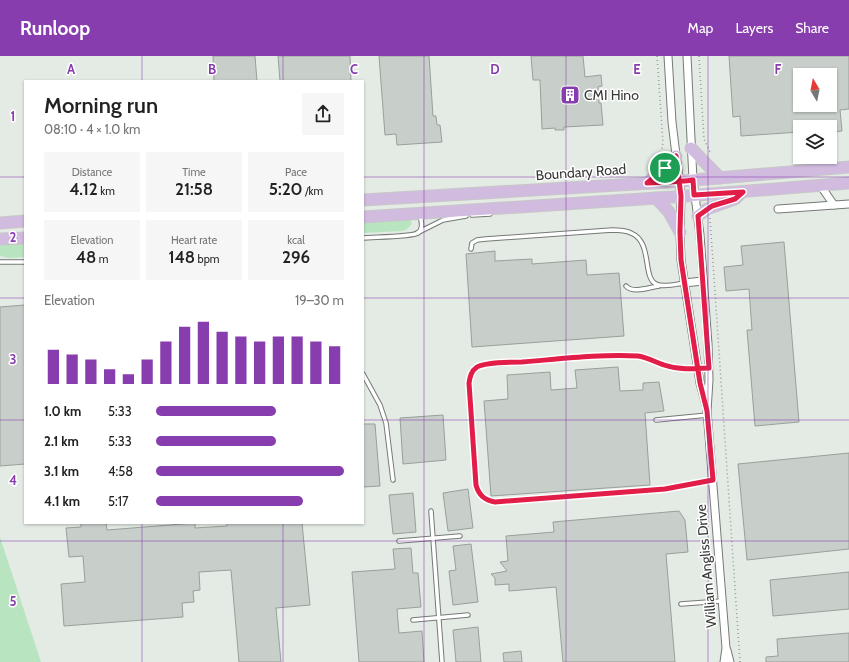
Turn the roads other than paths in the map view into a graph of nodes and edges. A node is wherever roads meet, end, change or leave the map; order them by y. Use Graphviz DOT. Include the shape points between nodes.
graph roads {
  1 [pos="668,56"];
  2 [pos="687,56"];
  3 [pos="691,148"];
  4 [pos="676,156"];
  5 [pos="849,167"];
  6 [pos="720,178"];
  7 [pos="693,180"];
  8 [pos="679,182"];
  9 [pos="647,183"];
  10 [pos="849,183"];
  11 [pos="820,185"];
  12 [pos="743,192"];
  13 [pos="694,195"];
  14 [pos="681,196"];
  15 [pos="415,197"];
  16 [pos="656,198"];
  17 [pos="364,200"];
  18 [pos="849,204"];
  19 [pos="834,205"];
  20 [pos="516,208"];
  21 [pos="778,209"];
  22 [pos="420,214"];
  23 [pos="698,216"];
  24 [pos="364,217"];
  25 [pos="24,221"];
  26 [pos="0,223"];
  27 [pos="680,232"];
  28 [pos="417,233"];
  29 [pos="24,238"];
  30 [pos="364,238"];
  31 [pos="0,239"];
  32 [pos="470,249"];
  33 [pos="0,262"];
  34 [pos="24,262"];
  35 [pos="704,281"];
  36 [pos="684,283"];
  37 [pos="661,285"];
  38 [pos="626,286"];
  39 [pos="709,368"];
  40 [pos="698,369"];
  41 [pos="364,376"];
  42 [pos="707,413"];
  43 [pos="656,420"];
  44 [pos="393,480"];
  45 [pos="713,480"];
  46 [pos="431,511"];
  47 [pos="460,536"];
  48 [pos="433,538"];
  49 [pos="399,541"];
  50 [pos="722,601"];
  51 [pos="681,604"];
  52 [pos="468,615"];
  53 [pos="438,618"];
  54 [pos="413,620"];
  55 [pos="726,648"];
  56 [pos="442,662"];
  57 [pos="724,662"];
  58 [pos="730,662"];
  1 -- 4 [label="street, William Angliss Drive"];
  2 -- 3 [label="street, William Angliss Drive"];
  3 -- 6 [label="main road"];
  3 -- 7 [label="street, William Angliss Drive"];
  4 -- 8 [label="street, William Angliss Drive"];
  4 -- 9 [label="main road"];
  5 -- 6 [label="main road, Boundary Road"];
  6 -- 7 [label="main road, Boundary Road"];
  7 -- 8 [label="main road, Boundary Road"];
  7 -- 13 [label="street, William Angliss Drive"];
  8 -- 9 [label="main road, Boundary Road"];
  8 -- 14 [label="street, William Angliss Drive"];
  9 -- 15 [label="main road, Boundary Road"];
  10 -- 11 [label="main road"];
  11 -- 12 [label="main road"];
  11 -- 19 [label="street"];
  12 -- 13 [label="main road"];
  12 -- 23 [label="main road" via="735,199 712,206"];
  13 -- 14 [label="main road"];
  13 -- 23 [label="street, William Angliss Drive"];
  14 -- 16 [label="main road"];
  14 -- 27 [label="street, William Angliss Drive"];
  15 -- 17 [label="main road, Boundary Road"];
  15 -- 22 [label="main road"];
  16 -- 20 [label="main road"];
  16 -- 27 [label="main road" via="669,212"];
  18 -- 19 [label="street"];
  19 -- 21 [label="street"];
  20 -- 22 [label="main road"];
  20 -- 28 [label="lane" via="495,214 443,220"];
  22 -- 24 [label="main road"];
  22 -- 28 [label="lane" via="422,224"];
  23 -- 35 [label="street, William Angliss Drive"];
  25 -- 26 [label="main road"];
  27 -- 36 [label="street, William Angliss Drive"];
  28 -- 30 [label="lane"];
  29 -- 31 [label="main road"];
  32 -- 37 [label="lane" via="472,243 477,240 624,231 633,233 640,239 652,280"];
  33 -- 34 [label="lane"];
  35 -- 36 [label="street"];
  35 -- 39 [label="street, William Angliss Drive"];
  36 -- 37 [label="lane"];
  36 -- 40 [label="street, William Angliss Drive"];
  37 -- 38 [label="lane" via="635,290 630,290"];
  39 -- 40 [label="lane"];
  39 -- 42 [label="street, William Angliss Drive"];
  40 -- 42 [label="street, William Angliss Drive"];
  40 -- 45 [label="lane" via="681,369 640,356 604,356 476,367 469,383 476,485 480,495 495,502 665,489"];
  41 -- 44 [label="lane" via="380,405 386,423"];
  42 -- 43 [label="lane"];
  42 -- 45 [label="street, William Angliss Drive"];
  45 -- 50 [label="street, William Angliss Drive"];
  46 -- 48 [label="lane"];
  47 -- 48 [label="lane"];
  48 -- 49 [label="lane"];
  48 -- 53 [label="lane"];
  50 -- 51 [label="lane"];
  50 -- 55 [label="street, William Angliss Drive"];
  52 -- 53 [label="lane"];
  53 -- 54 [label="lane"];
  53 -- 56 [label="lane"];
  55 -- 57 [label="street, William Angliss Drive"];
  55 -- 58 [label="street, William Angliss Drive"];
}
